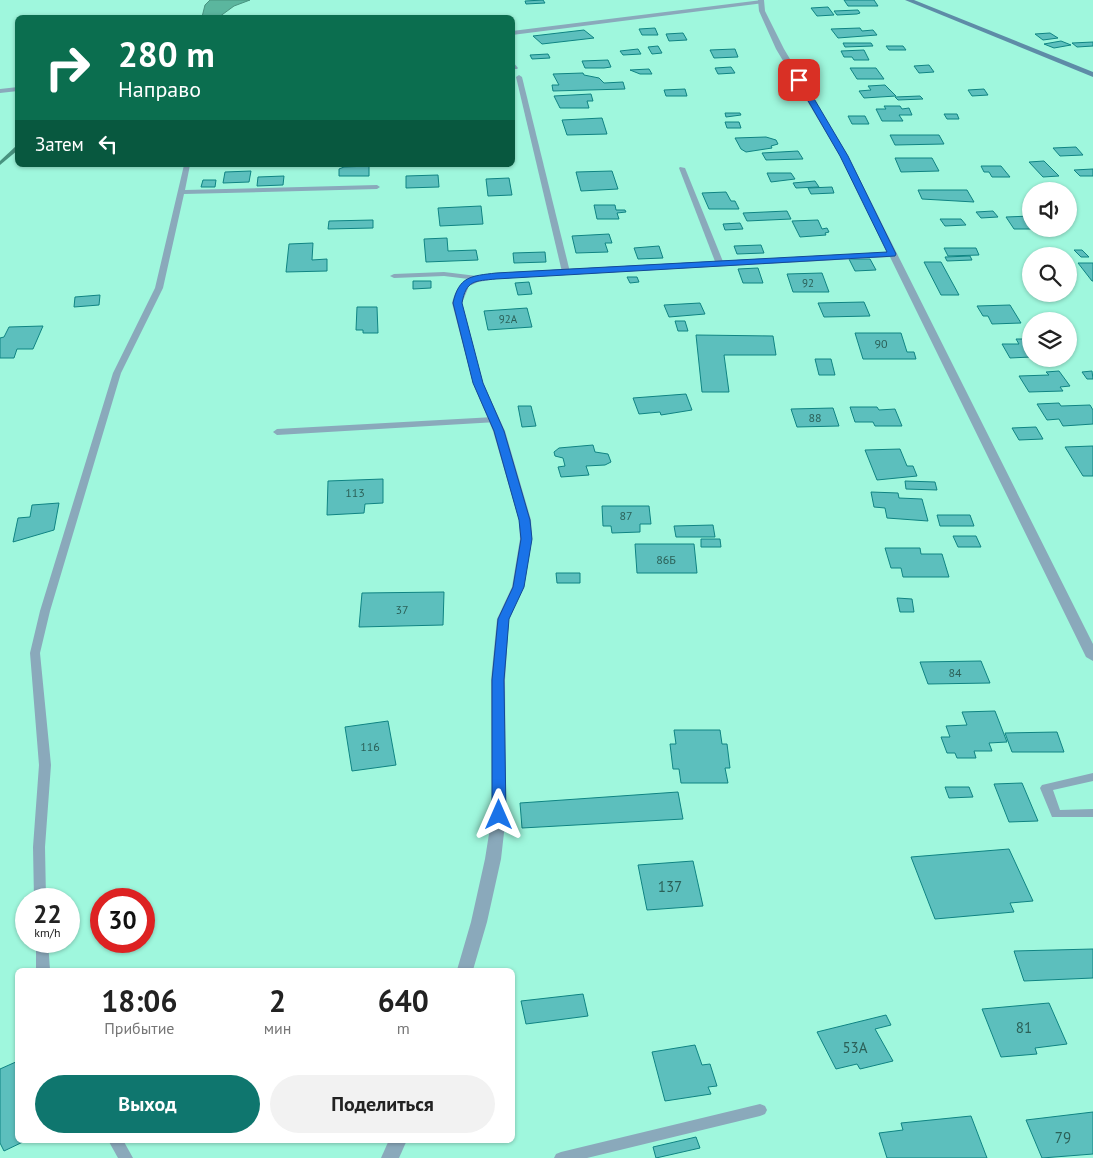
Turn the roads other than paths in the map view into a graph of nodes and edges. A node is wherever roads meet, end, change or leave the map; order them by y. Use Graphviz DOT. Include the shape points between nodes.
graph roads {
  1 [pos="908,0"];
  2 [pos="761,1"];
  3 [pos="515,33"];
  4 [pos="1093,75"];
  5 [pos="519,78"];
  6 [pos="15,89"];
  7 [pos="0,91"];
  8 [pos="186,167"];
  9 [pos="682,168"];
  10 [pos="377,187"];
  11 [pos="180,192"];
  12 [pos="892,254"];
  13 [pos="720,264"];
  14 [pos="566,272"];
  15 [pos="394,276"];
  16 [pos="477,278"];
  17 [pos="494,420"];
  18 [pos="278,432"];
  19 [pos="1089,640"];
  20 [pos="1093,657"];
  21 [pos="1093,777"];
  22 [pos="1093,813"];
  23 [pos="40,888"];
  24 [pos="42,953"];
  25 [pos="43,968"];
  26 [pos="466,968"];
  27 [pos="760,1110"];
  28 [pos="117,1143"];
  29 [pos="397,1143"];
  30 [pos="126,1158"];
  31 [pos="390,1158"];
  32 [pos="561,1158"];
  1 -- 4 [label="street"];
  2 -- 3 [label="lane"];
  2 -- 12 [label="street" via="762,11 780,49 836,141"];
  5 -- 14 [label="lane"];
  6 -- 7 [label="lane"];
  8 -- 11 [label="lane"];
  9 -- 13 [label="lane"];
  10 -- 11 [label="lane"];
  11 -- 23 [label="lane" via="160,288 116,373 44,611 35,653 45,765 39,847"];
  12 -- 13 [label="street"];
  12 -- 19 [label="street"];
  13 -- 14 [label="street"];
  14 -- 16 [label="street"];
  15 -- 16 [label="lane" via="444,274"];
  16 -- 17 [label="street" via="465,283 457,303 478,383"];
  17 -- 18 [label="lane"];
  17 -- 26 [label="street" via="524,520 526,539 518,587 504,619 498,680 499,815 494,859"];
  19 -- 20 [label="street"];
  21 -- 22 [label="lane" via="1046,788 1056,814"];
  24 -- 25 [label="lane"];
  27 -- 32 [label="lane"];
  28 -- 30 [label="lane"];
  29 -- 31 [label="street"];
}
